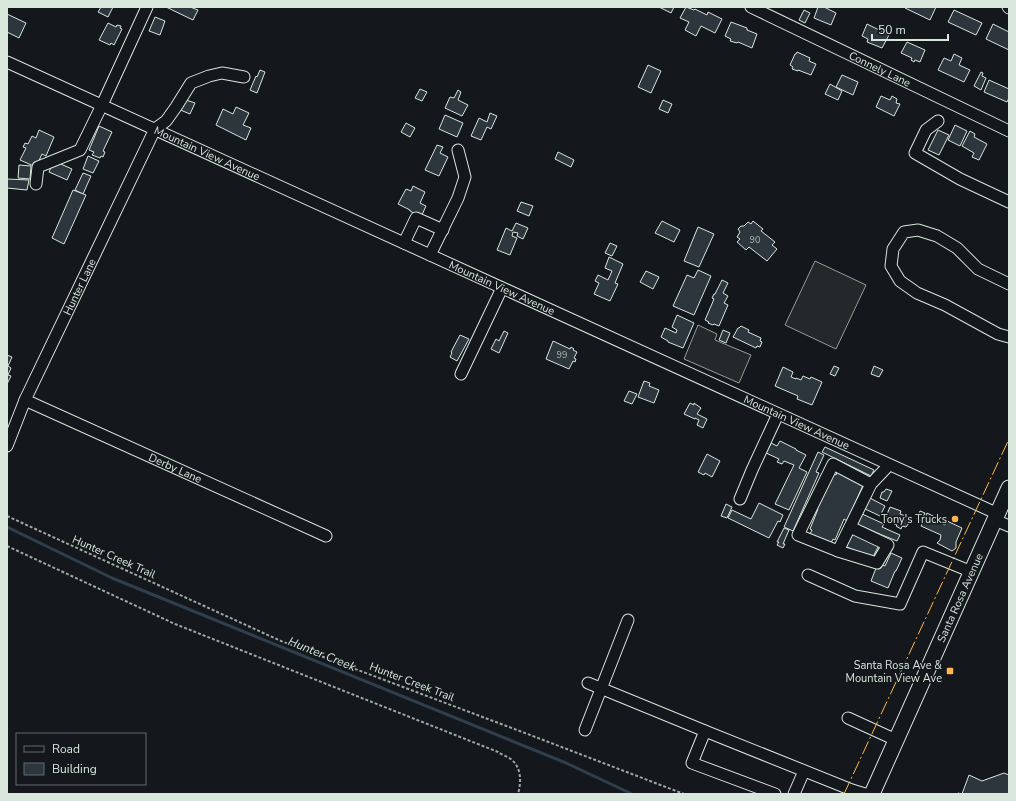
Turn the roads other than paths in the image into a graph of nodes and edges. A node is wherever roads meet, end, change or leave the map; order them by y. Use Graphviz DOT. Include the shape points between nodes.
graph roads {
  1 [pos="147,7"];
  2 [pos="751,7"];
  3 [pos="7,62"];
  4 [pos="244,77"];
  5 [pos="102,105"];
  6 [pos="938,121"];
  7 [pos="155,129"];
  8 [pos="1009,131"];
  9 [pos="458,150"];
  10 [pos="36,184"];
  11 [pos="1009,202"];
  12 [pos="443,230"];
  13 [pos="404,243"];
  14 [pos="430,255"];
  15 [pos="1009,284"];
  16 [pos="502,288"];
  17 [pos="1009,337"];
  18 [pos="461,374"];
  19 [pos="26,400"];
  20 [pos="778,414"];
  21 [pos="7,446"];
  22 [pos="889,465"];
  23 [pos="871,484"];
  24 [pos="1009,488"];
  25 [pos="740,499"];
  26 [pos="996,517"];
  27 [pos="1009,526"];
  28 [pos="850,527"];
  29 [pos="326,536"];
  30 [pos="838,551"];
  31 [pos="972,572"];
  32 [pos="808,575"];
  33 [pos="628,620"];
  34 [pos="588,683"];
  35 [pos="602,689"];
  36 [pos="848,718"];
  37 [pos="585,730"];
  38 [pos="704,731"];
  39 [pos="896,740"];
  40 [pos="804,771"];
  41 [pos="775,794"];
  42 [pos="794,794"];
  43 [pos="864,794"];
  44 [pos="872,794"];
  1 -- 5 [label="street"];
  2 -- 8 [label="street, Connely Lane"];
  3 -- 5 [label="street, Mountain View Avenue"];
  4 -- 7 [label="street" via="222,73 191,82 166,121"];
  5 -- 7 [label="street, Mountain View Avenue"];
  5 -- 10 [label="street" via="80,150 38,167"];
  6 -- 11 [label="street" via="926,130 915,153 960,179"];
  7 -- 13 [label="street, Mountain View Avenue"];
  7 -- 19 [label="street, Hunter Lane"];
  9 -- 12 [label="street" via="465,177"];
  12 -- 13 [label="street" via="416,218"];
  12 -- 14 [label="street"];
  13 -- 14 [label="street, Mountain View Avenue"];
  14 -- 16 [label="street, Mountain View Avenue"];
  15 -- 17 [label="street" via="978,269 957,248 938,236 918,230 904,232 893,249 891,266 900,281 916,293"];
  16 -- 18 [label="street"];
  16 -- 20 [label="street, Mountain View Avenue"];
  19 -- 21 [label="street, Hunter Lane"];
  19 -- 29 [label="street, Derby Lane"];
  20 -- 22 [label="street, Mountain View Avenue"];
  20 -- 25 [label="street"];
  22 -- 23 [label="street"];
  22 -- 26 [label="street, Mountain View Avenue"];
  23 -- 28 [label="street"];
  23 -- 30 [label="street" via="833,464 798,535"];
  24 -- 26 [label="main road, Santa Rosa Avenue"];
  26 -- 27 [label="street, Mountain View Avenue"];
  26 -- 31 [label="main road, Santa Rosa Avenue"];
  28 -- 30 [label="street"];
  28 -- 30 [label="street" via="888,545 877,563"];
  31 -- 32 [label="street" via="923,552 900,604 855,596"];
  31 -- 39 [label="main road, Santa Rosa Avenue"];
  33 -- 35 [label="street"];
  34 -- 35 [label="street"];
  35 -- 37 [label="street"];
  35 -- 38 [label="street"];
  36 -- 39 [label="street"];
  38 -- 40 [label="street"];
  38 -- 41 [label="street" via="692,763"];
  39 -- 44 [label="main road, Santa Rosa Avenue"];
  40 -- 42 [label="street"];
  40 -- 43 [label="street"];
}
